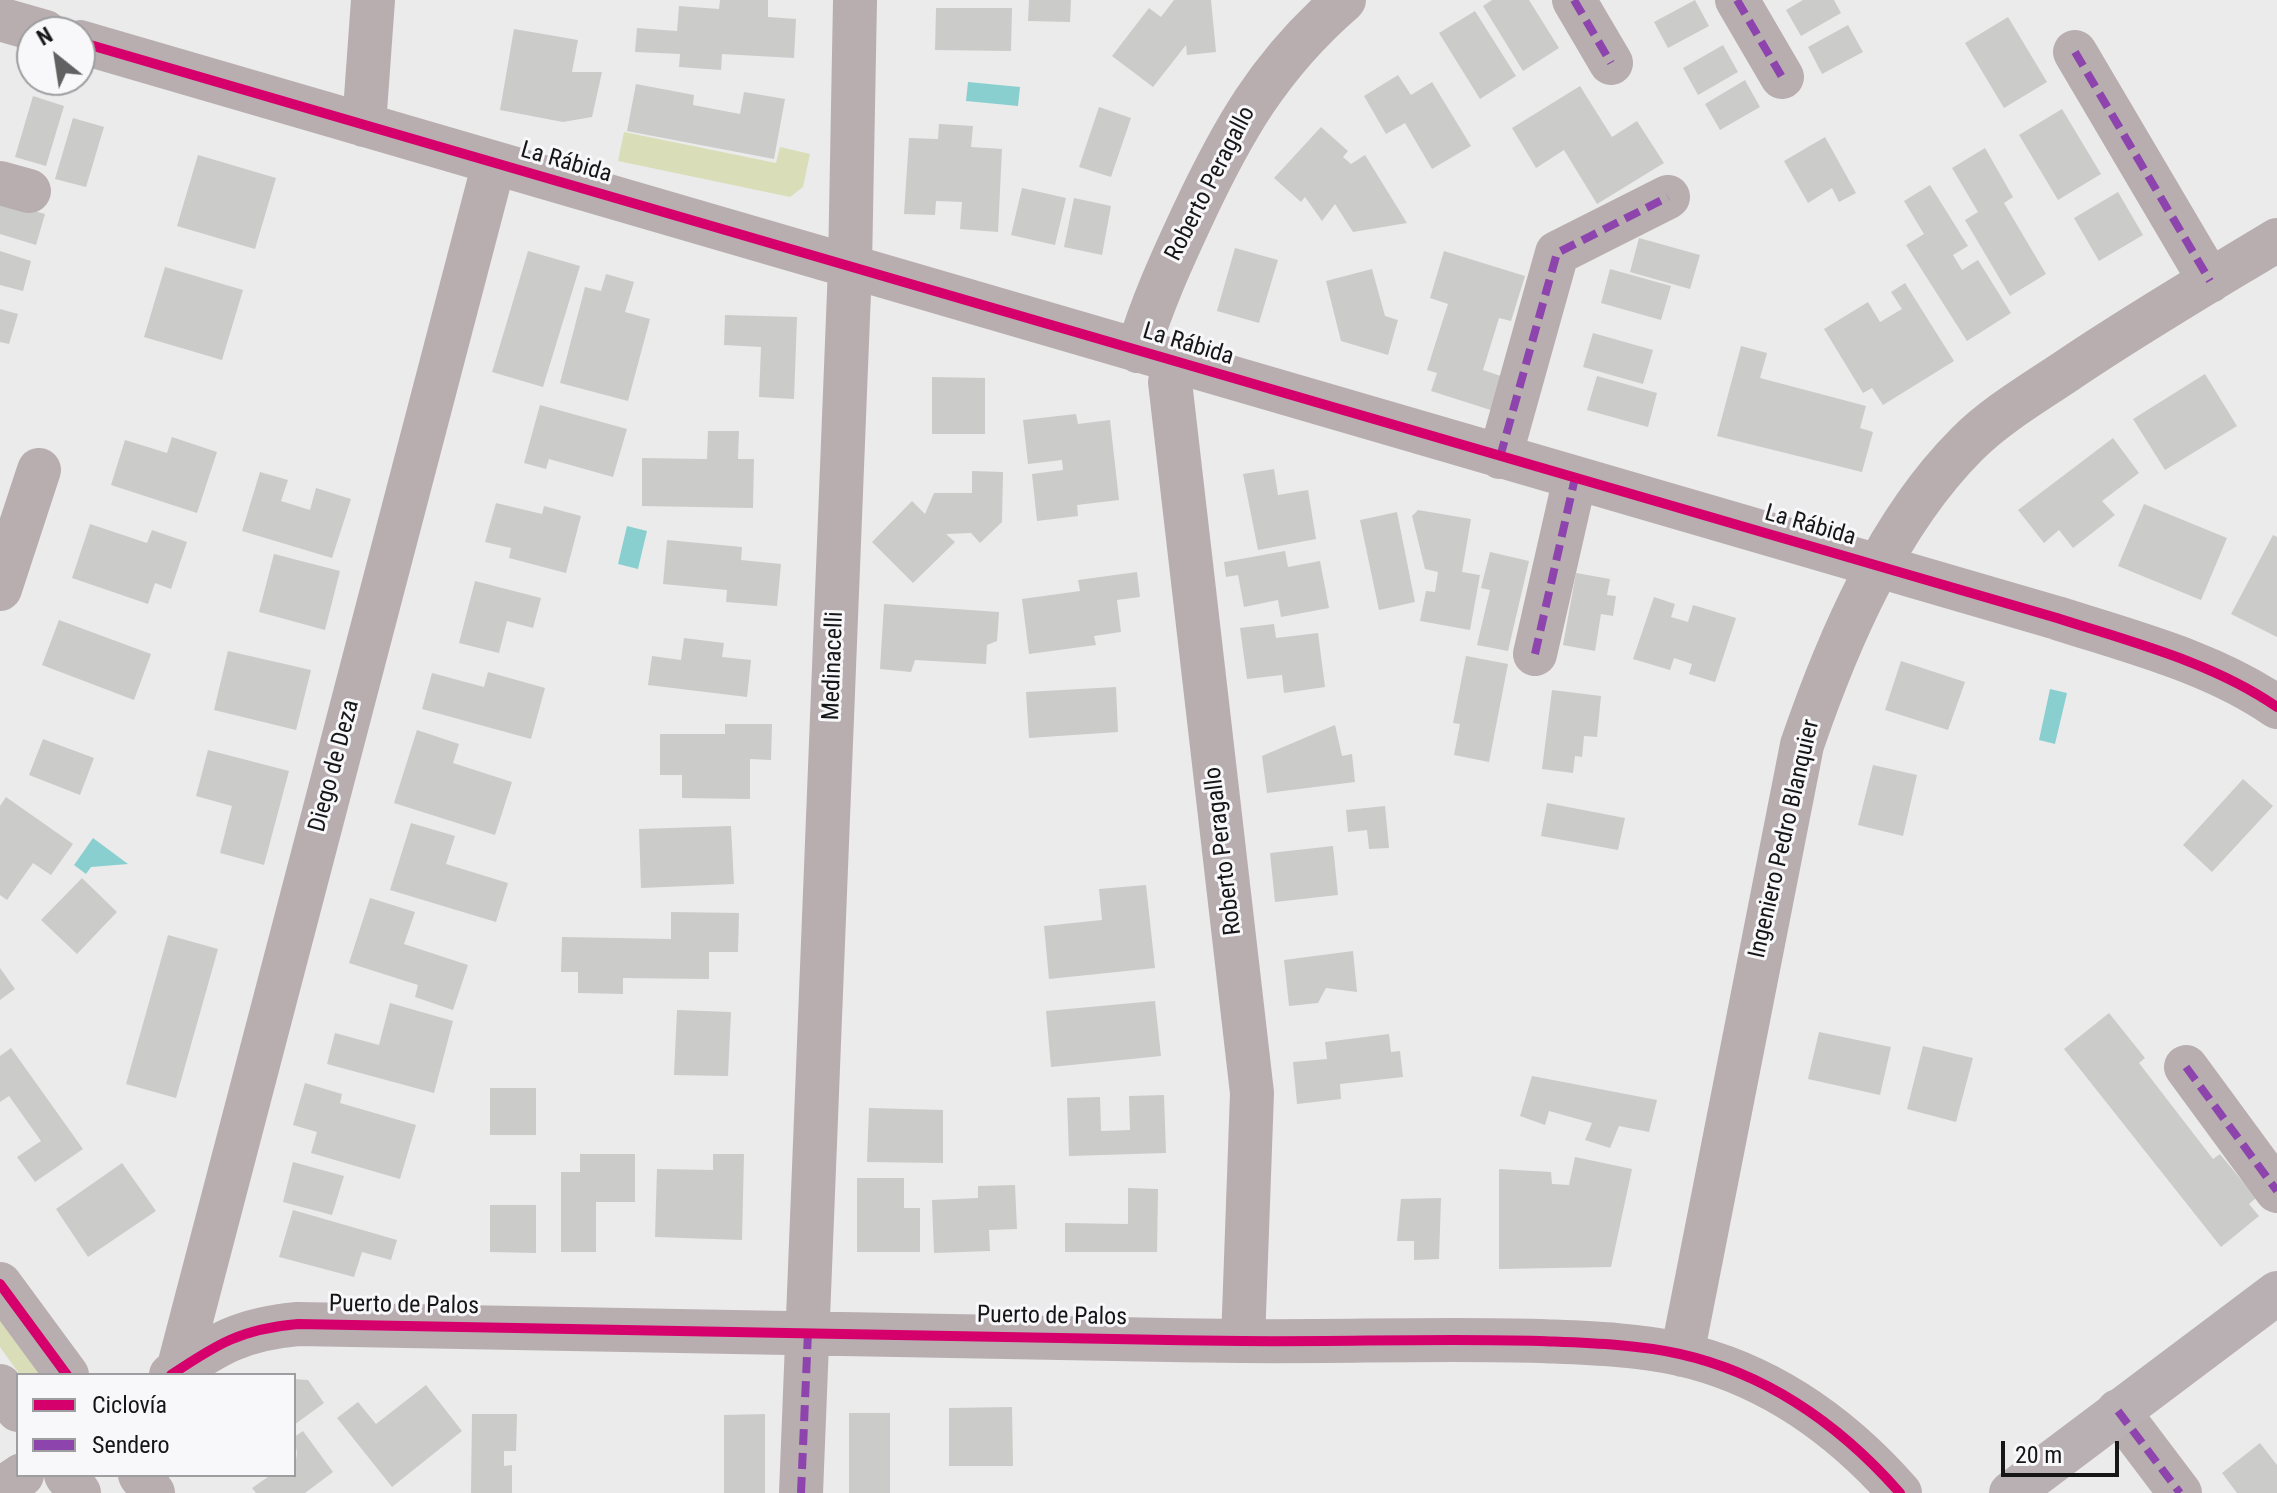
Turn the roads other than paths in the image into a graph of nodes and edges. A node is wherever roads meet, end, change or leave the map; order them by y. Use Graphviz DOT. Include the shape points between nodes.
graph roads {
  1 [pos="373,0"];
  2 [pos="855,0"];
  3 [pos="1344,0"];
  4 [pos="1574,0"];
  5 [pos="1737,0"];
  6 [pos="96,47"];
  7 [pos="2075,52"];
  8 [pos="1611,63"];
  9 [pos="1782,77"];
  10 [pos="364,125"];
  11 [pos="494,163"];
  12 [pos="1668,197"];
  13 [pos="2277,240"];
  14 [pos="850,267"];
  15 [pos="2210,281"];
  16 [pos="1156,357"];
  17 [pos="1500,457"];
  18 [pos="39,470"];
  19 [pos="1575,478"];
  20 [pos="1881,568"];
  21 [pos="0,589"];
  22 [pos="1535,654"];
  23 [pos="2277,707"];
  24 [pos="2186,1067"];
  25 [pos="2277,1191"];
  26 [pos="0,1284"];
  27 [pos="2277,1293"];
  28 [pos="808,1332"];
  29 [pos="1243,1341"];
  30 [pos="1682,1355"];
  31 [pos="174,1372"];
  32 [pos="66,1373"];
  33 [pos="0,1386"];
  34 [pos="16,1407"];
  35 [pos="2118,1411"];
  36 [pos="19,1477"];
  37 [pos="0,1490"];
  38 [pos="801,1493"];
  39 [pos="1900,1493"];
  40 [pos="2011,1493"];
  41 [pos="2180,1493"];
  1 -- 10 [label="street"];
  2 -- 14 [label="street, Medinacelli"];
  3 -- 16 [label="street, Roberto Peragallo" via="1286,55 1234,130 1173,256"];
  4 -- 8 [label="street"];
  5 -- 9 [label="street"];
  6 -- 10 [label="street, La Rábida"];
  7 -- 15 [label="street"];
  10 -- 11 [label="street, La Rábida"];
  11 -- 14 [label="street, La Rábida"];
  11 -- 31 [label="street, Diego de Deza"];
  12 -- 17 [label="street" via="1557,253"];
  13 -- 15 [label="street, Ingeniero Pedro Blanquier"];
  14 -- 16 [label="street, La Rábida"];
  14 -- 28 [label="street, Medinacelli"];
  15 -- 20 [label="street, Ingeniero Pedro Blanquier" via="2058,376 1968,443 1913,508 1890,542"];
  16 -- 17 [label="street, La Rábida"];
  16 -- 29 [label="street, Roberto Peragallo" via="1170,382 1252,1093"];
  17 -- 19 [label="street, La Rábida"];
  18 -- 21 [label="street"];
  19 -- 20 [label="street, La Rábida"];
  19 -- 22 [label="street"];
  20 -- 23 [label="street, La Rábida" via="2175,656"];
  20 -- 30 [label="street, Ingeniero Pedro Blanquier" via="1827,674 1802,745"];
  24 -- 25 [label="street"];
  26 -- 32 [label="street"];
  27 -- 35 [label="main road"];
  28 -- 29 [label="street, Puerto de Palos"];
  28 -- 31 [label="street, Puerto de Palos" via="298,1324 257,1327"];
  28 -- 38 [label="street, Medinacelli"];
  29 -- 30 [label="street, Puerto de Palos" via="1492,1339 1616,1344"];
  30 -- 39 [label="street, Puerto de Palos" via="1754,1378 1813,1413 1866,1455"];
  33 -- 34 [label="street"];
  35 -- 40 [label="main road"];
  35 -- 41 [label="street"];
  36 -- 37 [label="street"];
}
